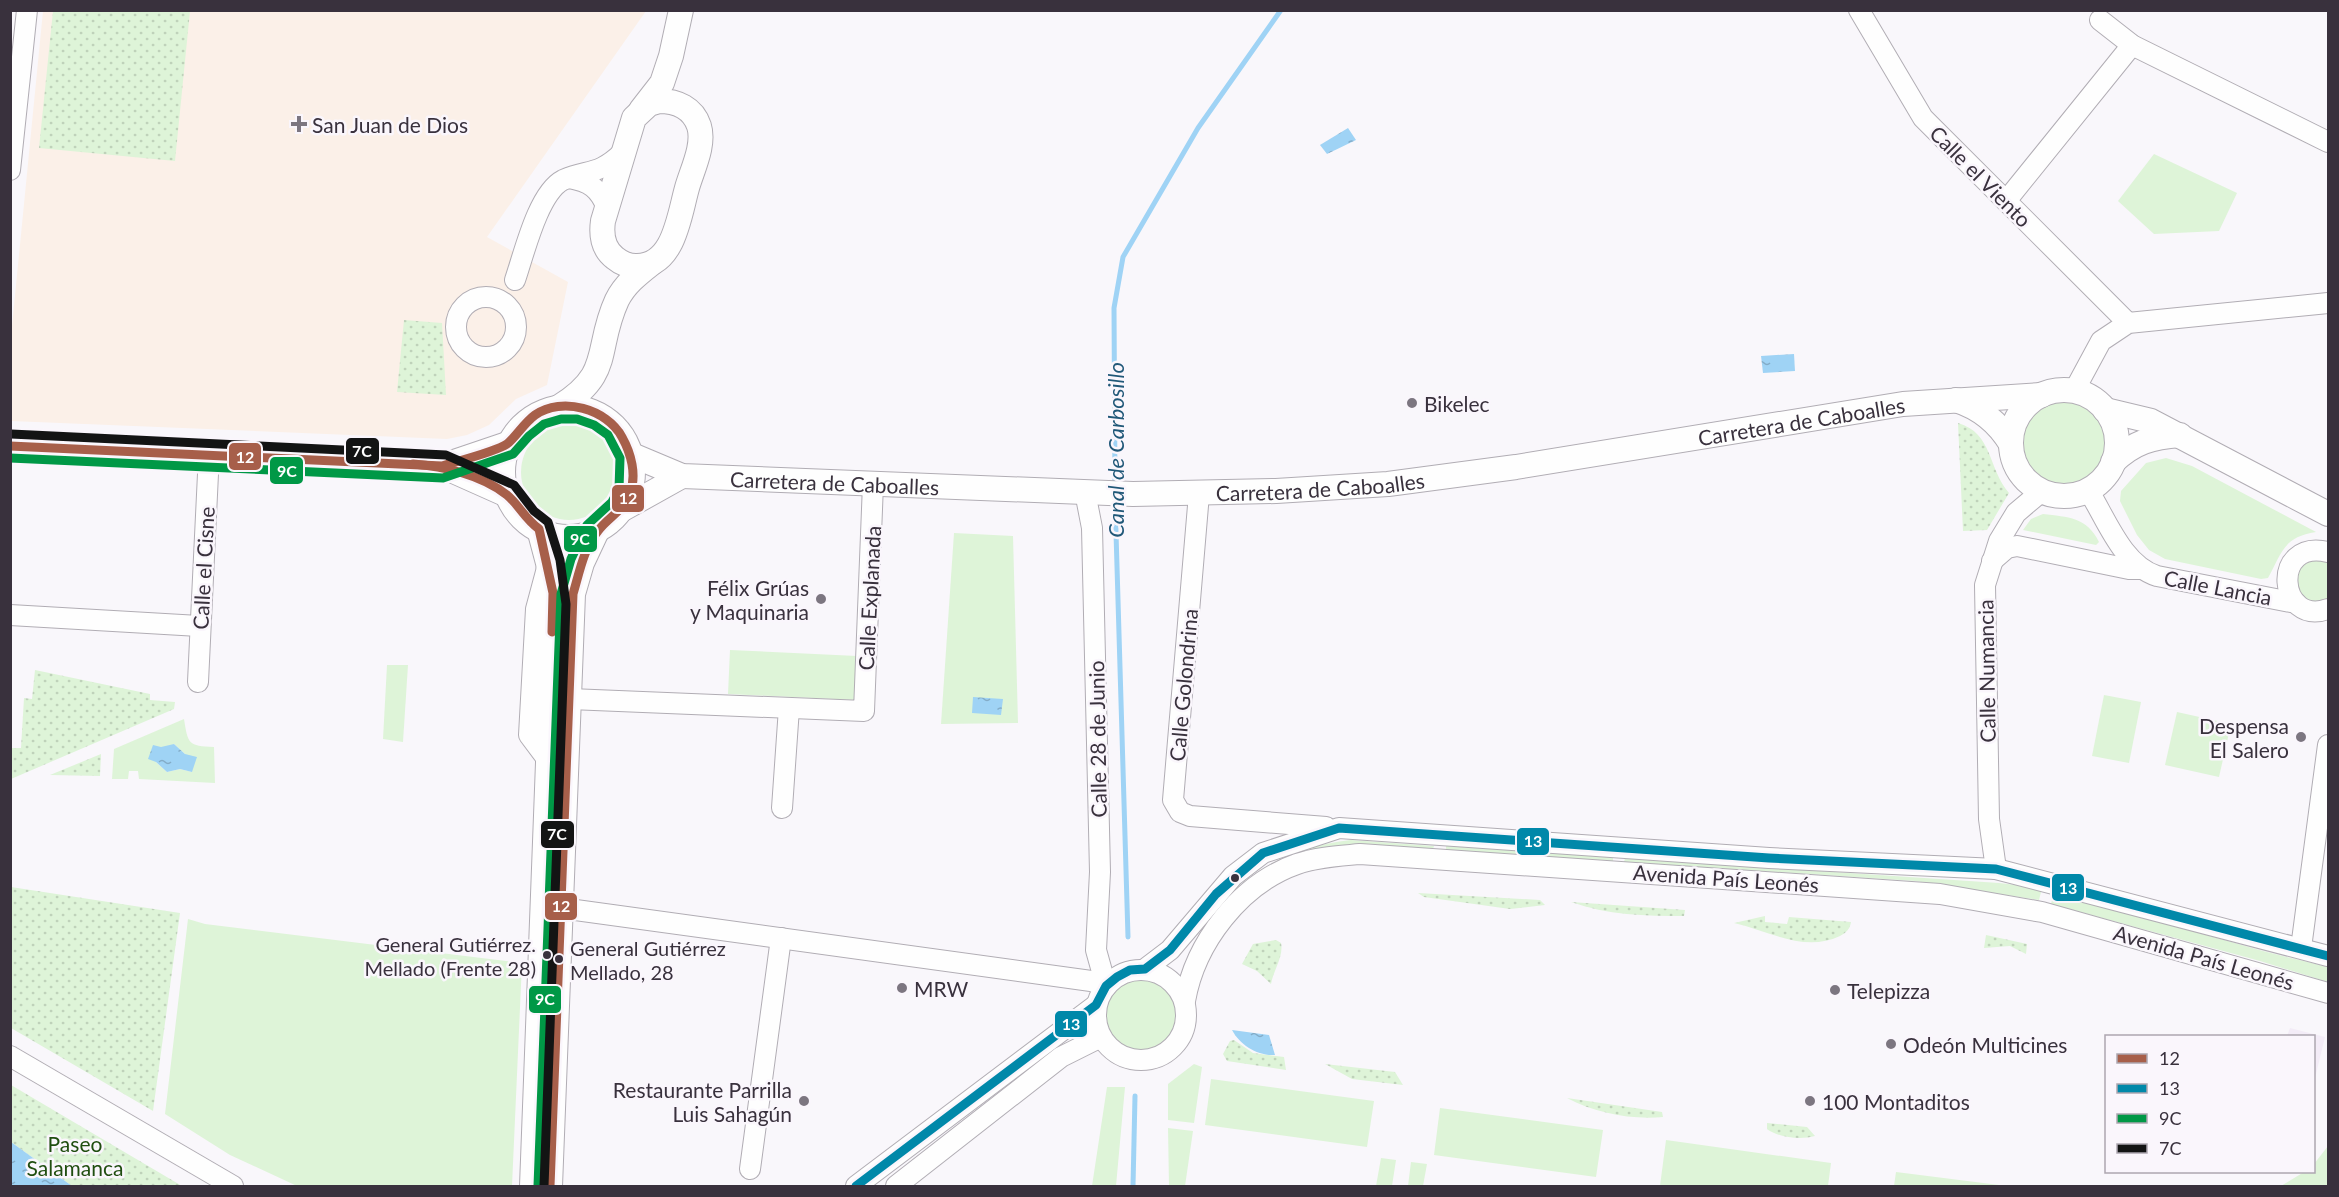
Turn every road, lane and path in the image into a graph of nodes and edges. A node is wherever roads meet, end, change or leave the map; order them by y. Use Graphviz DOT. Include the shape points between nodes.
graph roads {
  1 [pos="27,10"];
  2 [pos="681,10"];
  3 [pos="1859,10"];
  4 [pos="2100,20"];
  5 [pos="2132,45"];
  6 [pos="671,56"];
  7 [pos="688,109"];
  8 [pos="641,110"];
  9 [pos="2328,142"];
  10 [pos="622,153"];
  11 [pos="10,170"];
  12 [pos="569,178"];
  13 [pos="2006,201"];
  14 [pos="607,208"];
  15 [pos="607,250"];
  16 [pos="652,263"];
  17 [pos="616,302"];
  18 [pos="2328,303"];
  19 [pos="504,304"];
  20 [pos="2128,322"];
  21 [pos="597,373"];
  22 [pos="2074,391"];
  23 [pos="2042,395"];
  24 [pos="1954,399"];
  25 [pos="559,407"];
  26 [pos="2105,410"];
  27 [pos="617,427"];
  28 [pos="2180,435"];
  29 [pos="507,444"];
  30 [pos="2011,444"];
  31 [pos="10,446"];
  32 [pos="209,453"];
  33 [pos="632,455"];
  34 [pos="2114,462"];
  35 [pos="442,466"];
  36 [pos="682,476"];
  37 [pos="873,484"];
  38 [pos="2088,490"];
  39 [pos="2042,491"];
  40 [pos="1093,492"];
  41 [pos="1199,494"];
  42 [pos="507,495"];
  43 [pos="621,510"];
  44 [pos="2328,514"];
  45 [pos="539,529"];
  46 [pos="597,531"];
  47 [pos="2328,552"];
  48 [pos="1992,561"];
  49 [pos="2140,569"];
  50 [pos="2296,603"];
  51 [pos="2328,609"];
  52 [pos="10,615"];
  53 [pos="200,626"];
  54 [pos="198,682"];
  55 [pos="570,699"];
  56 [pos="789,708"];
  57 [pos="2328,745"];
  58 [pos="553,771"];
  59 [pos="2324,807"];
  60 [pos="782,808"];
  61 [pos="1242,822"];
  62 [pos="1339,828"];
  63 [pos="1263,853"];
  64 [pos="1996,869"];
  65 [pos="561,908"];
  66 [pos="782,938"];
  67 [pos="2301,948"];
  68 [pos="2328,956"];
  69 [pos="1145,969"];
  70 [pos="1106,986"];
  71 [pos="2328,993"];
  72 [pos="1185,1001"];
  73 [pos="1096,1005"];
  74 [pos="1101,1037"];
  75 [pos="10,1056"];
  76 [pos="750,1169"];
  77 [pos="233,1186"];
  78 [pos="532,1186"];
  79 [pos="550,1186"];
  80 [pos="856,1186"];
  81 [pos="896,1186"];
  1 -- 11 [label="street"];
  2 -- 6 [label="main road"];
  3 -- 13 [label="street, Calle el Viento" via="1923,118"];
  4 -- 5 [label="street"];
  5 -- 9 [label="street"];
  5 -- 13 [label="street"];
  6 -- 7 [label="main road" via="680,95"];
  6 -- 8 [label="main road" via="662,83"];
  7 -- 8 [label="main road" via="669,101 649,104"];
  7 -- 16 [label="main road" via="699,126 699,146 667,250"];
  8 -- 10 [label="main road" via="630,127"];
  10 -- 12 [label="street" via="599,170"];
  10 -- 14 [label="main road"];
  12 -- 14 [label="street" via="585,181 599,190"];
  12 -- 19 [label="street" via="545,198"];
  13 -- 20 [label="street, Calle el Viento"];
  14 -- 15 [label="main road" via="601,231"];
  15 -- 16 [label="main road" via="622,264"];
  15 -- 17 [label="main road" via="614,269"];
  16 -- 17 [label="main road" via="634,277"];
  17 -- 21 [label="main road"];
  18 -- 20 [label="street"];
  20 -- 22 [label="street" via="2101,341"];
  21 -- 25 [label="main road" via="588,386"];
  21 -- 27 [label="main road" via="600,391"];
  22 -- 23 [label="main road"];
  22 -- 26 [label="main road" via="2086,394"];
  23 -- 24 [label="main road, Carretera de Caboalles"];
  23 -- 30 [label="main road" via="2022,410"];
  24 -- 30 [label="main road" via="1993,420"];
  24 -- 41 [label="main road, Carretera de Caboalles" via="1388,484"];
  25 -- 27 [label="main road" via="579,407 600,414"];
  25 -- 29 [label="main road" via="538,413"];
  26 -- 28 [label="main road" via="2130,414"];
  26 -- 34 [label="main road" via="2116,434"];
  27 -- 33 [label="main road"];
  28 -- 34 [label="main road" via="2139,441"];
  28 -- 44 [label="main road"];
  29 -- 35 [label="main road"];
  29 -- 42 [label="main road" via="502,477"];
  30 -- 39 [label="main road" via="2019,472"];
  31 -- 32 [label="main road"];
  32 -- 35 [label="main road"];
  32 -- 53 [label="street, Calle el Cisne"];
  33 -- 36 [label="main road, Carretera de Caboalles"];
  33 -- 43 [label="main road" via="631,492"];
  34 -- 38 [label="main road"];
  35 -- 42 [label="main road"];
  36 -- 37 [label="main road, Carretera de Caboalles"];
  36 -- 43 [label="main road"];
  37 -- 40 [label="main road, Carretera de Caboalles"];
  37 -- 56 [label="street, Calle Explanada" via="864,711"];
  38 -- 39 [label="main road" via="2057,496"];
  38 -- 49 [label="street, Calle Lancia"];
  39 -- 48 [label="street, Calle Numancia" via="2016,513"];
  40 -- 41 [label="main road, Carretera de Caboalles"];
  40 -- 70 [label="street, Calle 28 de Junio" via="1100,872 1096,950"];
  41 -- 61 [label="street, Calle Golondrina" via="1173,800 1180,812 1191,816"];
  42 -- 45 [label="main road" via="526,520"];
  43 -- 46 [label="main road"];
  45 -- 46 [label="main road" via="555,537 572,538"];
  45 -- 58 [label="main road" via="554,604"];
  46 -- 55 [label="main road" via="573,594"];
  47 -- 50 [label="street" via="2316,550 2294,560 2287,582"];
  48 -- 49 [label="street, Calle Lancia" via="2007,548 2017,546"];
  48 -- 64 [label="street, Calle Numancia" via="1984,585 1984,634 1989,819"];
  49 -- 50 [label="street, Calle Lancia" via="2157,576"];
  50 -- 51 [label="street, Calle Lancia" via="2314,611"];
  52 -- 53 [label="street"];
  53 -- 54 [label="street, Calle el Cisne"];
  55 -- 56 [label="street"];
  55 -- 58 [label="main road"];
  56 -- 60 [label="street"];
  57 -- 59 [label="street"];
  58 -- 65 [label="main road"];
  58 -- 78 [label="main road"];
  59 -- 67 [label="street"];
  61 -- 62 [label="street, Calle Golondrina"];
  61 -- 63 [label="street" via="1257,832 1264,844"];
  62 -- 63 [label="street, Avenida País Leonés"];
  62 -- 64 [label="street, Avenida País Leonés" via="1735,856"];
  63 -- 69 [label="street, Avenida País Leonés" via="1233,876 1170,950"];
  64 -- 67 [label="street, Avenida País Leonés"];
  65 -- 66 [label="street"];
  65 -- 79 [label="main road"];
  66 -- 70 [label="street"];
  66 -- 76 [label="street"];
  67 -- 68 [label="street, Avenida País Leonés"];
  69 -- 70 [label="street" via="1130,970"];
  69 -- 72 [label="street" via="1162,974"];
  70 -- 73 [label="street"];
  71 -- 72 [label="street, Avenida País Leonés" via="2042,912 1940,894 1360,854 1299,864 1268,879 1241,900 1201,952 1188,982"];
  72 -- 74 [label="street" via="1187,1017 1182,1033 1175,1046 1162,1056 1132,1060 1116,1052"];
  73 -- 74 [label="street" via="1096,1026"];
  73 -- 80 [label="street"];
  74 -- 81 [label="street" via="1061,1057"];
  75 -- 77 [label="street"];
}
